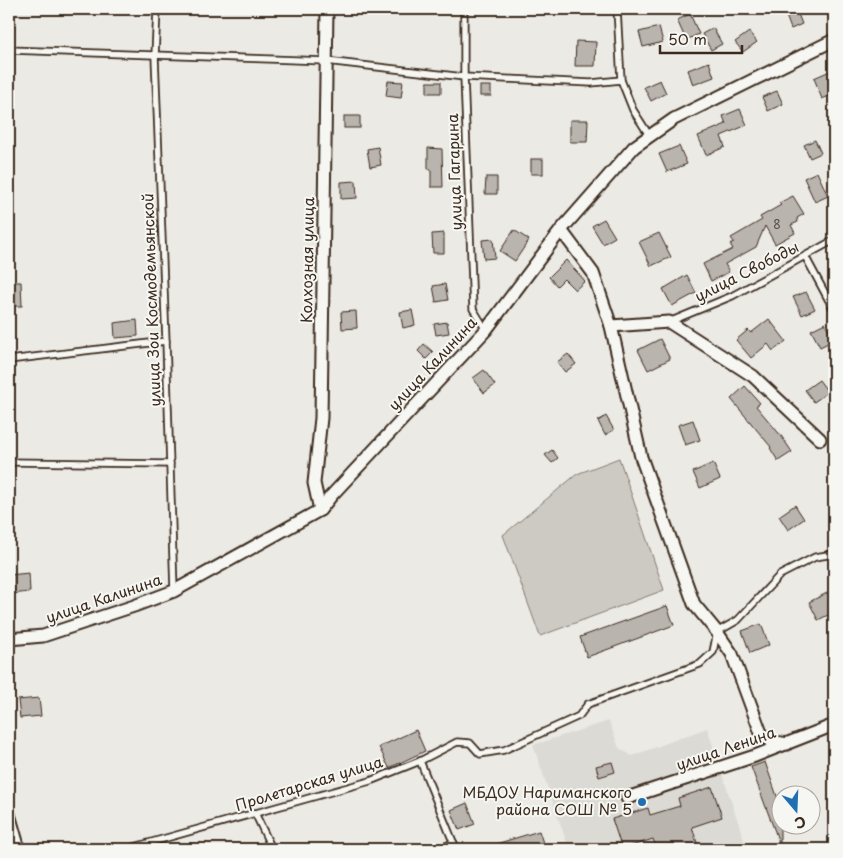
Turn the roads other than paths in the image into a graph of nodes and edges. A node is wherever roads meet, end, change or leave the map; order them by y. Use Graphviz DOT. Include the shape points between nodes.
graph roads {
  1 [pos="157,9"];
  2 [pos="327,9"];
  3 [pos="464,9"];
  4 [pos="617,9"];
  5 [pos="834,40"];
  6 [pos="9,50"];
  7 [pos="155,56"];
  8 [pos="326,61"];
  9 [pos="464,77"];
  10 [pos="621,80"];
  11 [pos="650,135"];
  12 [pos="561,230"];
  13 [pos="834,240"];
  14 [pos="805,256"];
  15 [pos="834,310"];
  16 [pos="669,322"];
  17 [pos="611,326"];
  18 [pos="486,330"];
  19 [pos="166,342"];
  20 [pos="9,360"];
  21 [pos="820,439"];
  22 [pos="9,462"];
  23 [pos="170,464"];
  24 [pos="320,510"];
  25 [pos="834,554"];
  26 [pos="174,591"];
  27 [pos="718,632"];
  28 [pos="9,639"];
  29 [pos="834,725"];
  30 [pos="787,744"];
  31 [pos="420,761"];
  32 [pos="626,798"];
  33 [pos="255,813"];
  34 [pos="9,814"];
  35 [pos="455,846"];
  36 [pos="19,849"];
  37 [pos="127,849"];
  38 [pos="272,849"];
  39 [pos="437,849"];
  1 -- 7 [label="lane, улица Зои Космодемьянской"];
  2 -- 8 [label="street, Колхозная улица"];
  3 -- 9 [label="lane, улица Гагарина"];
  4 -- 10 [label="lane"];
  5 -- 11 [label="street, улица Калинина" via="674,119"];
  6 -- 7 [label="lane"];
  7 -- 8 [label="lane"];
  7 -- 19 [label="lane, улица Зои Космодемьянской"];
  8 -- 9 [label="lane"];
  8 -- 24 [label="street, Колхозная улица" via="321,418 314,483"];
  9 -- 10 [label="lane" via="591,83"];
  9 -- 18 [label="lane, улица Гагарина" via="472,309"];
  10 -- 11 [label="lane" via="632,110"];
  11 -- 12 [label="street, улица Калинина" via="634,147"];
  12 -- 17 [label="street" via="593,273"];
  12 -- 18 [label="street, улица Калинина"];
  13 -- 14 [label="lane, улица Свободы"];
  14 -- 15 [label="lane"];
  14 -- 16 [label="lane, улица Свободы" via="732,296"];
  16 -- 17 [label="street"];
  16 -- 21 [label="street" via="753,376"];
  17 -- 27 [label="street" via="641,457 694,604"];
  18 -- 24 [label="street, улица Калинина"];
  19 -- 20 [label="lane"];
  19 -- 23 [label="lane, улица Зои Космодемьянской"];
  22 -- 23 [label="lane"];
  23 -- 26 [label="lane, улица Зои Космодемьянской"];
  24 -- 26 [label="street, улица Калинина"];
  25 -- 27 [label="lane" via="815,557 780,575 738,620"];
  26 -- 28 [label="street, улица Калинина" via="43,636"];
  27 -- 30 [label="street" via="732,654 761,733"];
  27 -- 31 [label="lane, Пролетарская улица" via="713,652 700,664 588,704 579,716 504,750 480,754 470,743 457,742"];
  29 -- 30 [label="street, улица Ленина"];
  30 -- 32 [label="street, улица Ленина"];
  31 -- 33 [label="lane, Пролетарская улица" via="370,781"];
  31 -- 35 [label="lane"];
  33 -- 37 [label="lane, Пролетарская улица"];
  33 -- 38 [label="lane"];
  34 -- 36 [label="street"];
  35 -- 39 [label="lane"];
}
